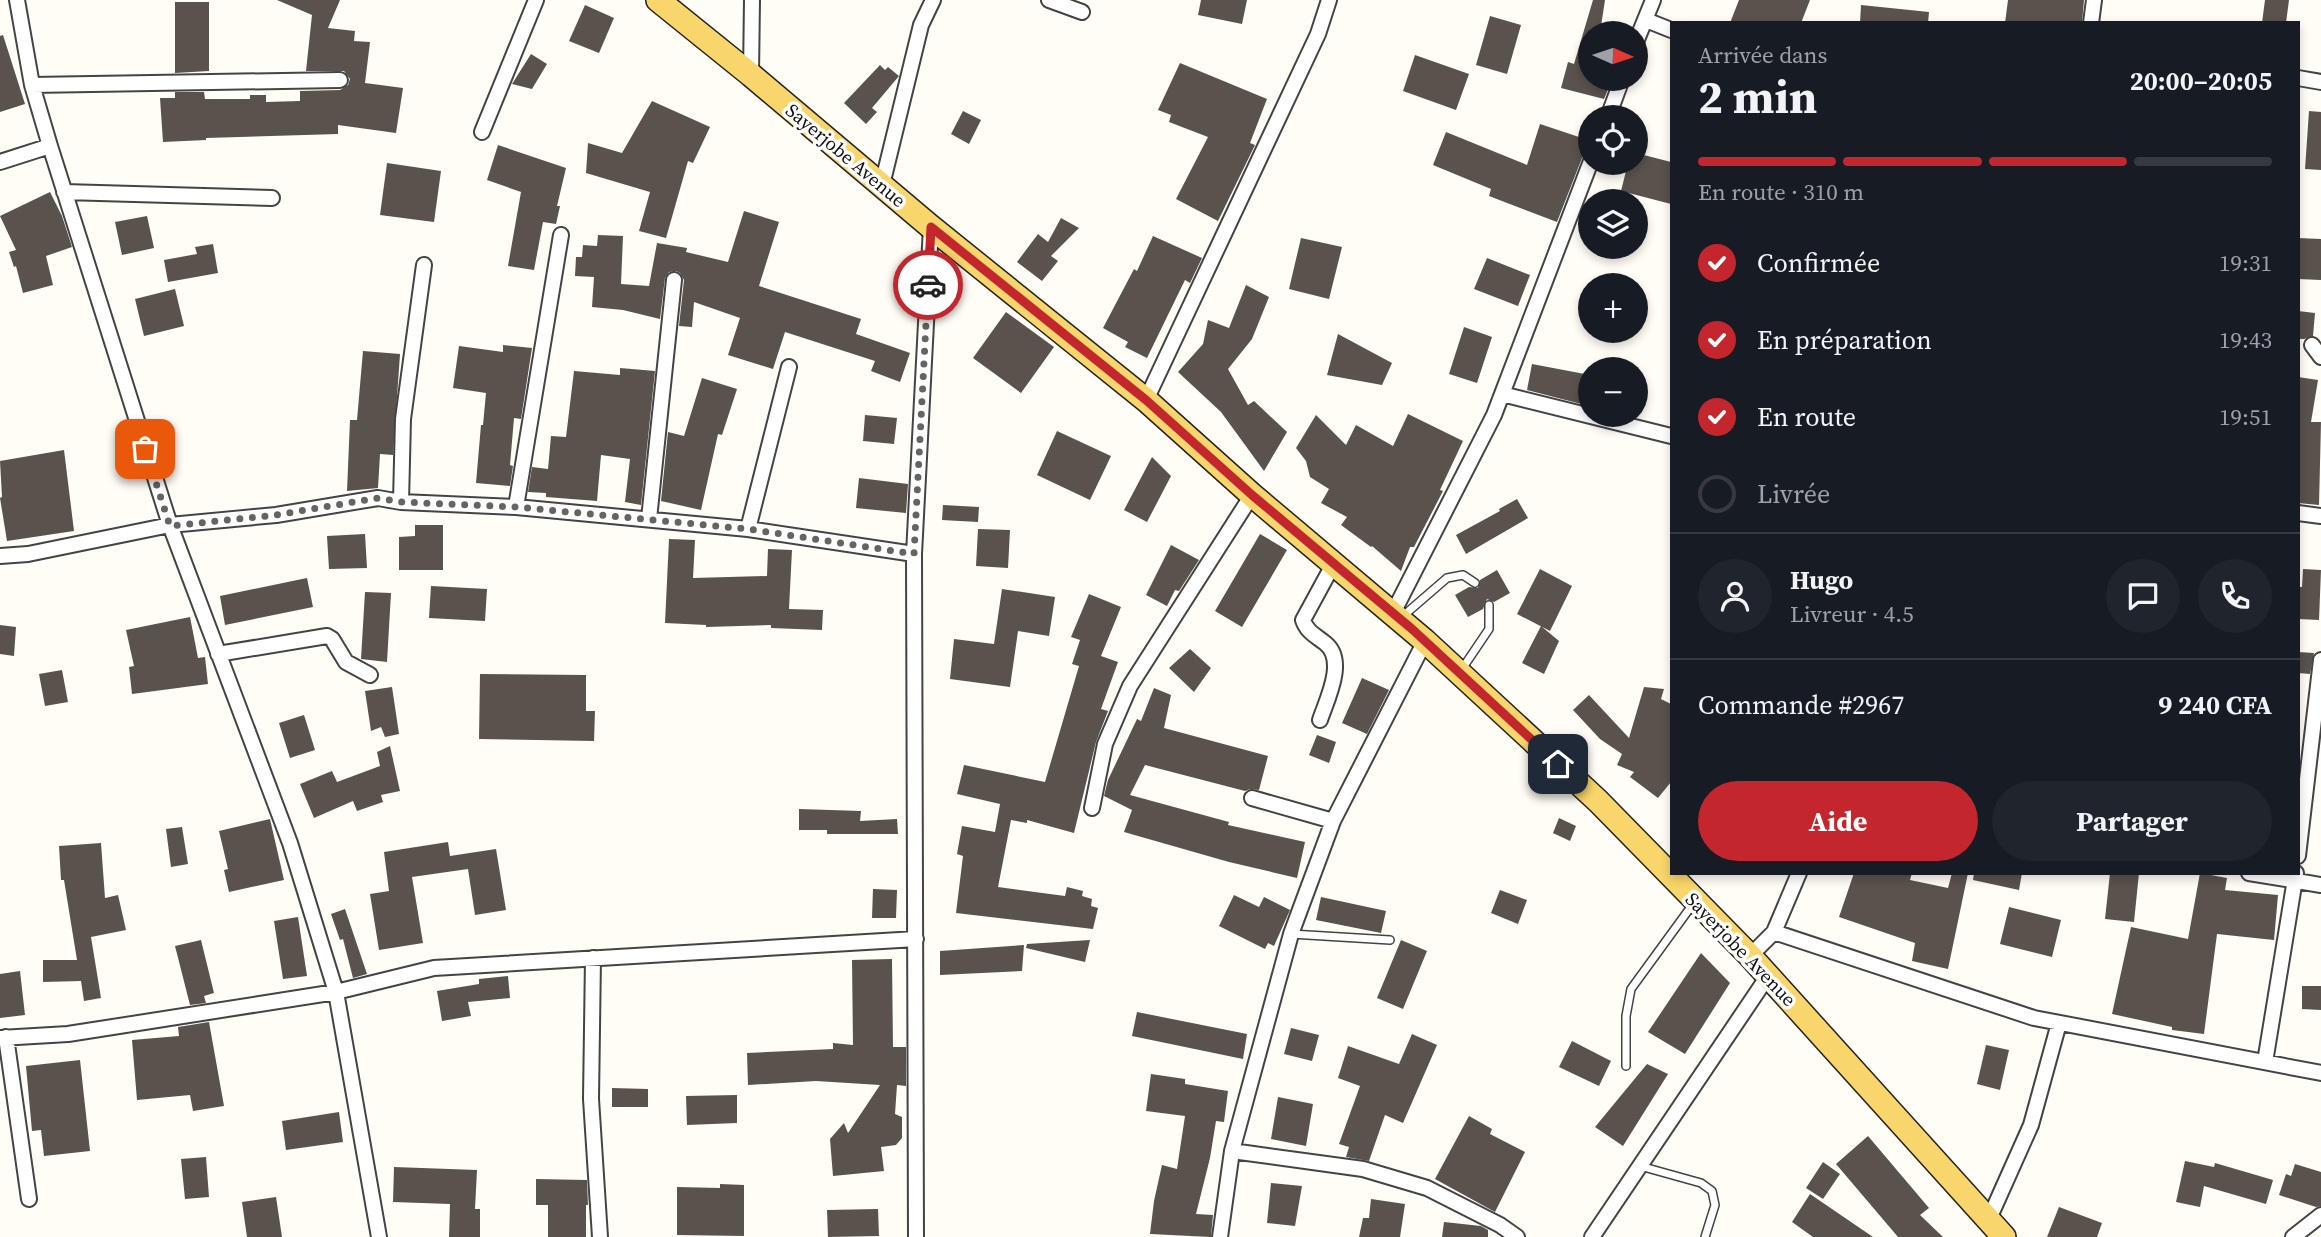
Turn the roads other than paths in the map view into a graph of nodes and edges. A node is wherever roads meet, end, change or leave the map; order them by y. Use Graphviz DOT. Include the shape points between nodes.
graph roads {
  1 [pos="17,0"];
  2 [pos="536,0"];
  3 [pos="658,0"];
  4 [pos="752,0"];
  5 [pos="933,0"];
  6 [pos="1049,0"];
  7 [pos="1329,0"];
  8 [pos="1653,0"];
  9 [pos="2094,0"];
  10 [pos="1082,12"];
  11 [pos="1646,20"];
  12 [pos="2091,21"];
  13 [pos="1670,30"];
  14 [pos="751,75"];
  15 [pos="2300,78"];
  16 [pos="340,80"];
  17 [pos="2321,82"];
  18 [pos="32,85"];
  19 [pos="482,132"];
  20 [pos="50,146"];
  21 [pos="0,162"];
  22 [pos="1586,175"];
  23 [pos="882,185"];
  24 [pos="64,192"];
  25 [pos="272,198"];
  26 [pos="931,227"];
  27 [pos="561,235"];
  28 [pos="424,265"];
  29 [pos="674,280"];
  30 [pos="789,367"];
  31 [pos="1502,394"];
  32 [pos="1146,400"];
  33 [pos="1670,436"];
  34 [pos="1252,495"];
  35 [pos="401,502"];
  36 [pos="516,507"];
  37 [pos="2300,513"];
  38 [pos="2321,516"];
  39 [pos="649,519"];
  40 [pos="170,526"];
  41 [pos="748,529"];
  42 [pos="914,554"];
  43 [pos="0,556"];
  44 [pos="1334,563"];
  45 [pos="1475,583"];
  46 [pos="1489,605"];
  47 [pos="1396,615"];
  48 [pos="1425,641"];
  49 [pos="218,654"];
  50 [pos="2321,660"];
  51 [pos="1460,673"];
  52 [pos="370,675"];
  53 [pos="1320,720"];
  54 [pos="1252,798"];
  55 [pos="1093,808"];
  56 [pos="1333,821"];
  57 [pos="2300,839"];
  58 [pos="1798,875"];
  59 [pos="2267,875"];
  60 [pos="2295,878"];
  61 [pos="2321,885"];
  62 [pos="1695,901"];
  63 [pos="1774,932"];
  64 [pos="1291,934"];
  65 [pos="916,939"];
  66 [pos="1390,940"];
  67 [pos="1750,956"];
  68 [pos="593,958"];
  69 [pos="1768,976"];
  70 [pos="336,992"];
  71 [pos="2059,1023"];
  72 [pos="3,1037"];
  73 [pos="2265,1062"];
  74 [pos="1626,1066"];
  75 [pos="2321,1073"];
  76 [pos="1232,1151"];
  77 [pos="1640,1166"];
  78 [pos="29,1199"];
  79 [pos="2321,1215"];
  80 [pos="1989,1219"];
  81 [pos="379,1237"];
  82 [pos="600,1237"];
  83 [pos="916,1237"];
  84 [pos="1220,1237"];
  85 [pos="1517,1237"];
  86 [pos="1592,1237"];
  87 [pos="1706,1237"];
  88 [pos="2004,1237"];
  89 [pos="2294,1237"];
  1 -- 18 [label="street"];
  2 -- 19 [label="street"];
  3 -- 14 [label="main road, Sayerjobe Avenue"];
  4 -- 14 [label="street"];
  5 -- 23 [label="street" via="921,25"];
  6 -- 10 [label="street"];
  7 -- 32 [label="street" via="1318,34"];
  8 -- 11 [label="street"];
  9 -- 12 [label="street"];
  11 -- 13 [label="street"];
  14 -- 23 [label="main road, Sayerjobe Avenue"];
  15 -- 17 [label="street"];
  16 -- 18 [label="street"];
  18 -- 20 [label="street"];
  20 -- 21 [label="street"];
  20 -- 24 [label="street"];
  22 -- 31 [label="street"];
  23 -- 26 [label="main road, Sayerjobe Avenue"];
  24 -- 25 [label="street"];
  24 -- 40 [label="street"];
  26 -- 32 [label="main road, Sayerjobe Avenue"];
  26 -- 42 [label="street"];
  27 -- 36 [label="street"];
  28 -- 35 [label="street" via="403,419"];
  29 -- 39 [label="street"];
  30 -- 41 [label="street"];
  31 -- 33 [label="street"];
  31 -- 47 [label="street"];
  32 -- 34 [label="main road, Sayerjobe Avenue"];
  34 -- 44 [label="main road, Sayerjobe Avenue"];
  34 -- 55 [label="street" via="1130,686 1105,744"];
  35 -- 36 [label="street"];
  35 -- 40 [label="street" via="378,498"];
  36 -- 39 [label="street"];
  37 -- 38 [label="street"];
  39 -- 41 [label="street"];
  40 -- 43 [label="street"];
  40 -- 49 [label="street"];
  41 -- 42 [label="street"];
  42 -- 65 [label="street"];
  44 -- 47 [label="main road, Sayerjobe Avenue"];
  44 -- 53 [label="street" via="1303,620 1306,630 1328,645 1335,656 1333,681"];
  45 -- 47 [label="lane" via="1463,575 1447,578"];
  46 -- 51 [label="lane" via="1489,629"];
  47 -- 48 [label="main road, Sayerjobe Avenue"];
  48 -- 51 [label="main road, Sayerjobe Avenue"];
  48 -- 56 [label="street"];
  49 -- 52 [label="street" via="327,636 346,662"];
  49 -- 70 [label="street" via="290,843"];
  50 -- 57 [label="street"];
  51 -- 62 [label="main road, Sayerjobe Avenue" via="1598,801"];
  54 -- 56 [label="street"];
  56 -- 64 [label="street"];
  58 -- 63 [label="street"];
  59 -- 60 [label="street"];
  60 -- 61 [label="street"];
  60 -- 73 [label="street"];
  62 -- 67 [label="main road, Sayerjobe Avenue"];
  62 -- 74 [label="lane" via="1631,989"];
  63 -- 67 [label="street"];
  63 -- 71 [label="street"];
  64 -- 66 [label="lane"];
  64 -- 76 [label="street"];
  65 -- 68 [label="street"];
  65 -- 83 [label="street"];
  67 -- 69 [label="main road, Sayerjobe Avenue"];
  68 -- 70 [label="street" via="434,968"];
  68 -- 82 [label="street" via="591,1100"];
  69 -- 77 [label="street"];
  69 -- 80 [label="main road, Sayerjobe Avenue"];
  70 -- 72 [label="street" via="68,1034"];
  70 -- 81 [label="street"];
  71 -- 73 [label="street"];
  71 -- 80 [label="street" via="2031,1125"];
  72 -- 78 [label="street"];
  73 -- 75 [label="street"];
  76 -- 84 [label="street"];
  76 -- 85 [label="street" via="1363,1169 1427,1188"];
  77 -- 86 [label="street"];
  77 -- 87 [label="lane" via="1701,1183 1712,1191 1715,1205"];
  79 -- 89 [label="street"];
  80 -- 88 [label="main road, Sayerjobe Avenue"];
}
